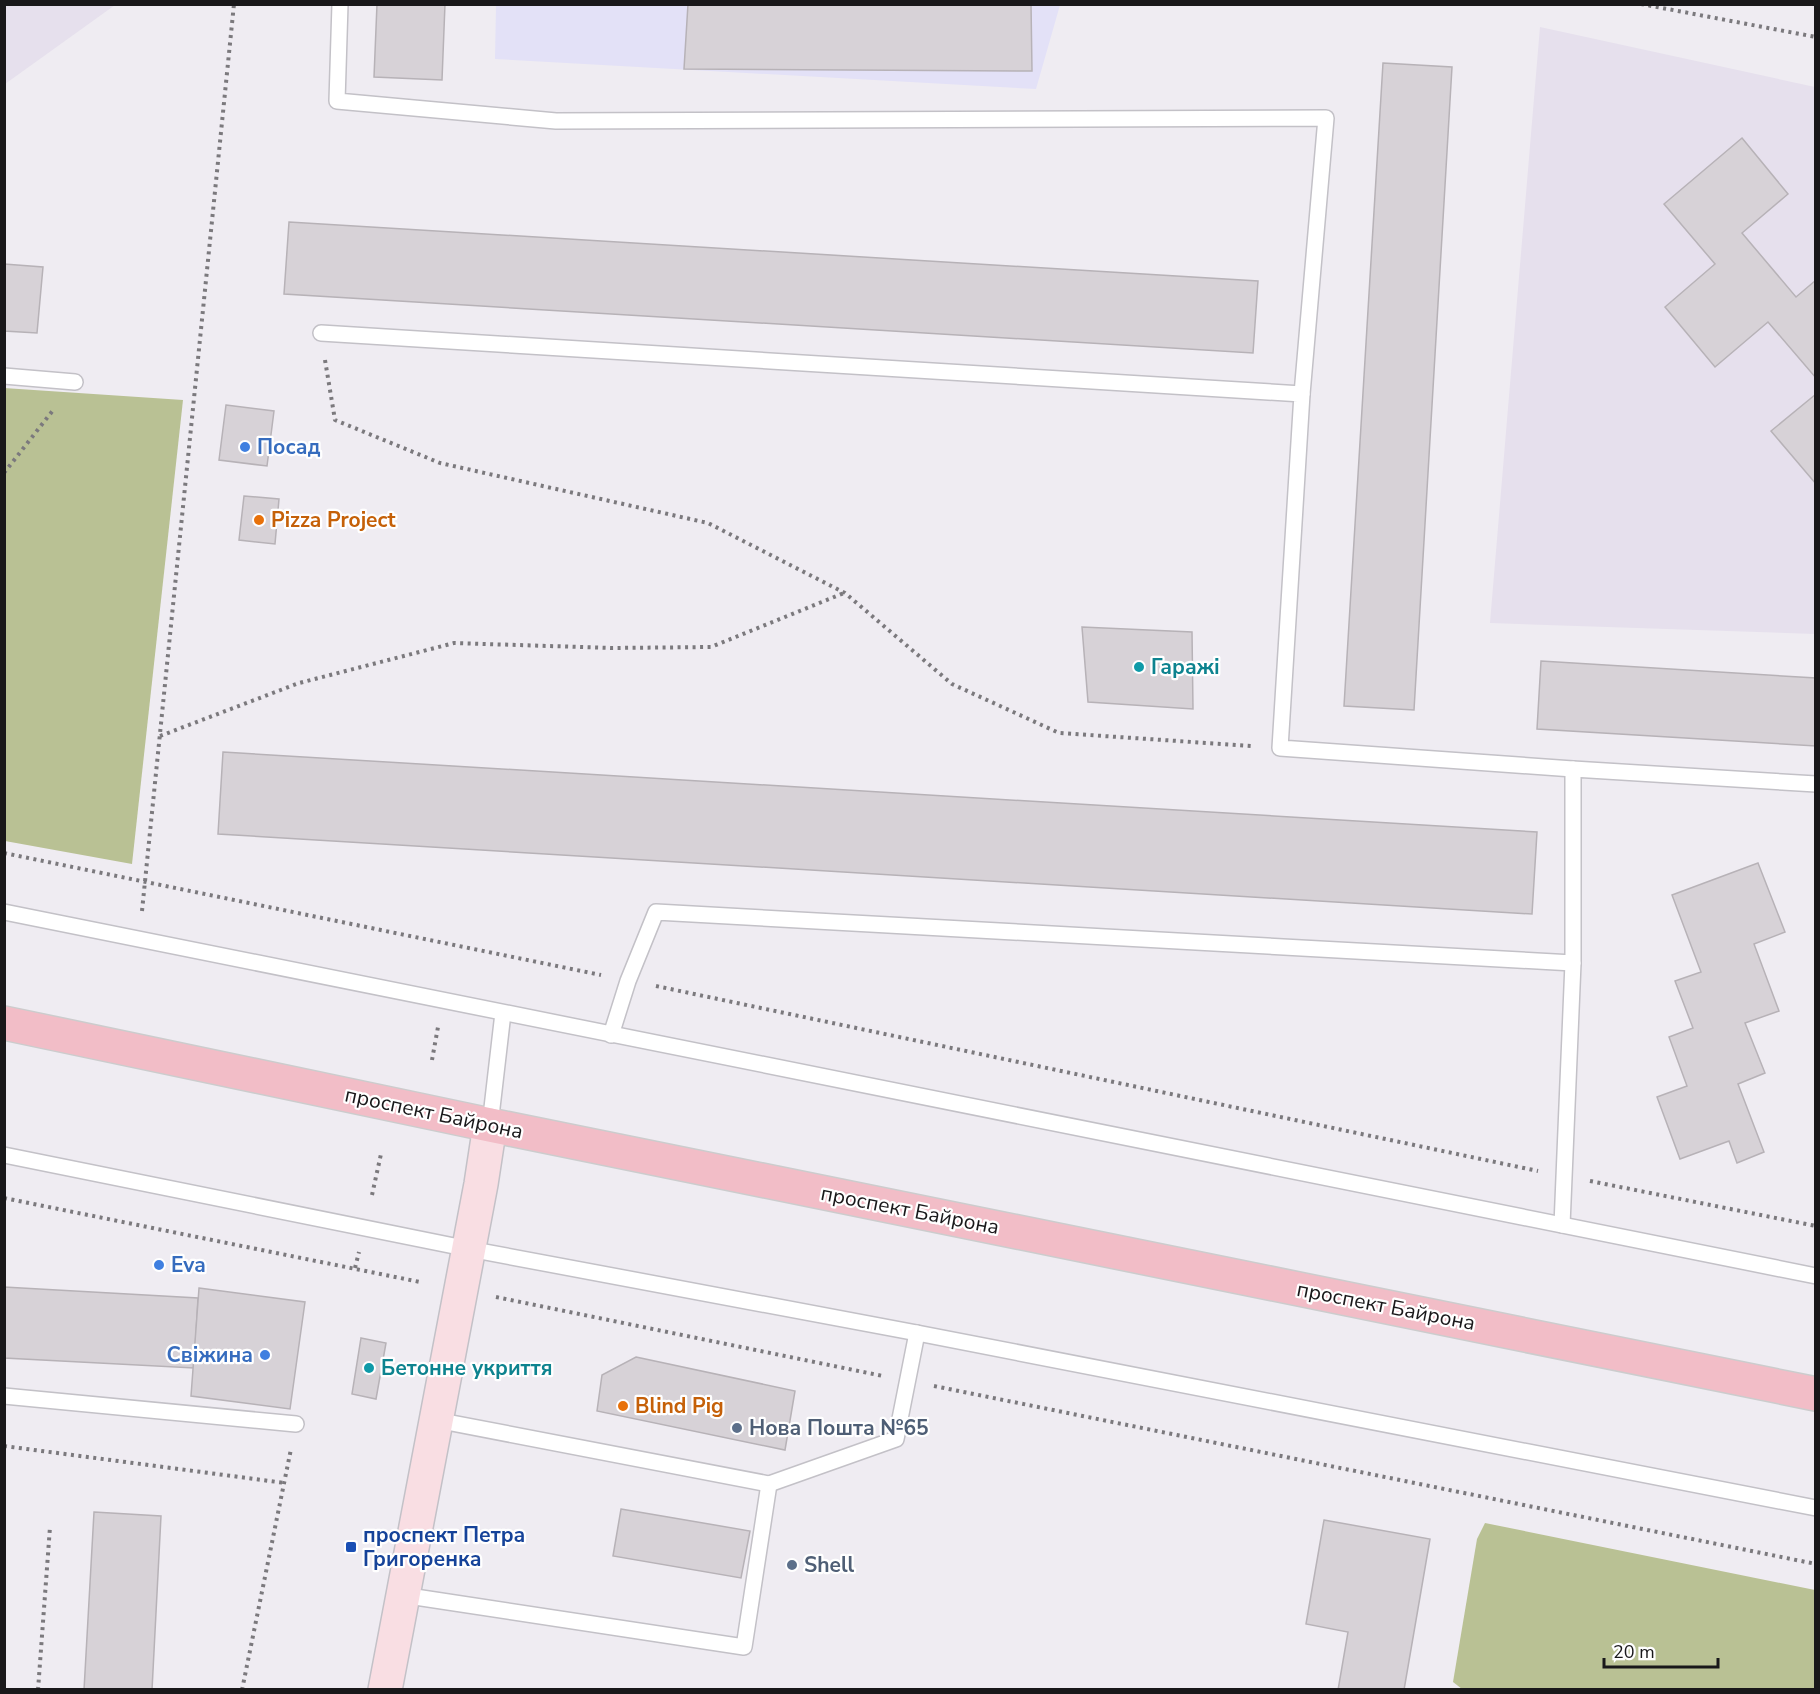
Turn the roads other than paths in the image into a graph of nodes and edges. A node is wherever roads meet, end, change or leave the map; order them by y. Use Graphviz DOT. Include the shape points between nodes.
graph roads {
  1 [pos="340,4"];
  2 [pos="321,333"];
  3 [pos="4,376"];
  4 [pos="75,382"];
  5 [pos="1302,394"];
  6 [pos="1573,769"];
  7 [pos="1815,784"];
  8 [pos="4,912"];
  9 [pos="1573,963"];
  10 [pos="503,1013"];
  11 [pos="4,1023"];
  12 [pos="611,1035"];
  13 [pos="490,1125"];
  14 [pos="4,1155"];
  15 [pos="1562,1225"];
  16 [pos="469,1249"];
  17 [pos="1815,1276"];
  18 [pos="917,1334"];
  19 [pos="1815,1394"];
  20 [pos="4,1396"];
  21 [pos="436,1420"];
  22 [pos="296,1424"];
  23 [pos="770,1484"];
  24 [pos="1815,1508"];
  25 [pos="402,1595"];
  26 [pos="385,1689"];
  1 -- 5 [label="lane" via="337,101 556,121 1326,118"];
  2 -- 5 [label="lane"];
  3 -- 4 [label="lane"];
  5 -- 6 [label="lane" via="1280,748"];
  6 -- 7 [label="lane"];
  6 -- 9 [label="lane"];
  8 -- 10 [label="lane"];
  9 -- 12 [label="lane" via="656,912"];
  9 -- 15 [label="lane"];
  10 -- 12 [label="lane"];
  10 -- 13 [label="lane"];
  11 -- 13 [label="main road, проспект Байрона"];
  12 -- 15 [label="lane"];
  13 -- 16 [label="main road"];
  13 -- 19 [label="main road, проспект Байрона"];
  14 -- 16 [label="lane"];
  15 -- 17 [label="lane"];
  16 -- 18 [label="lane"];
  16 -- 21 [label="main road"];
  18 -- 23 [label="lane" via="896,1439"];
  18 -- 24 [label="lane"];
  20 -- 22 [label="lane"];
  21 -- 23 [label="lane"];
  21 -- 25 [label="main road"];
  23 -- 25 [label="lane" via="744,1647"];
  25 -- 26 [label="main road"];
}
